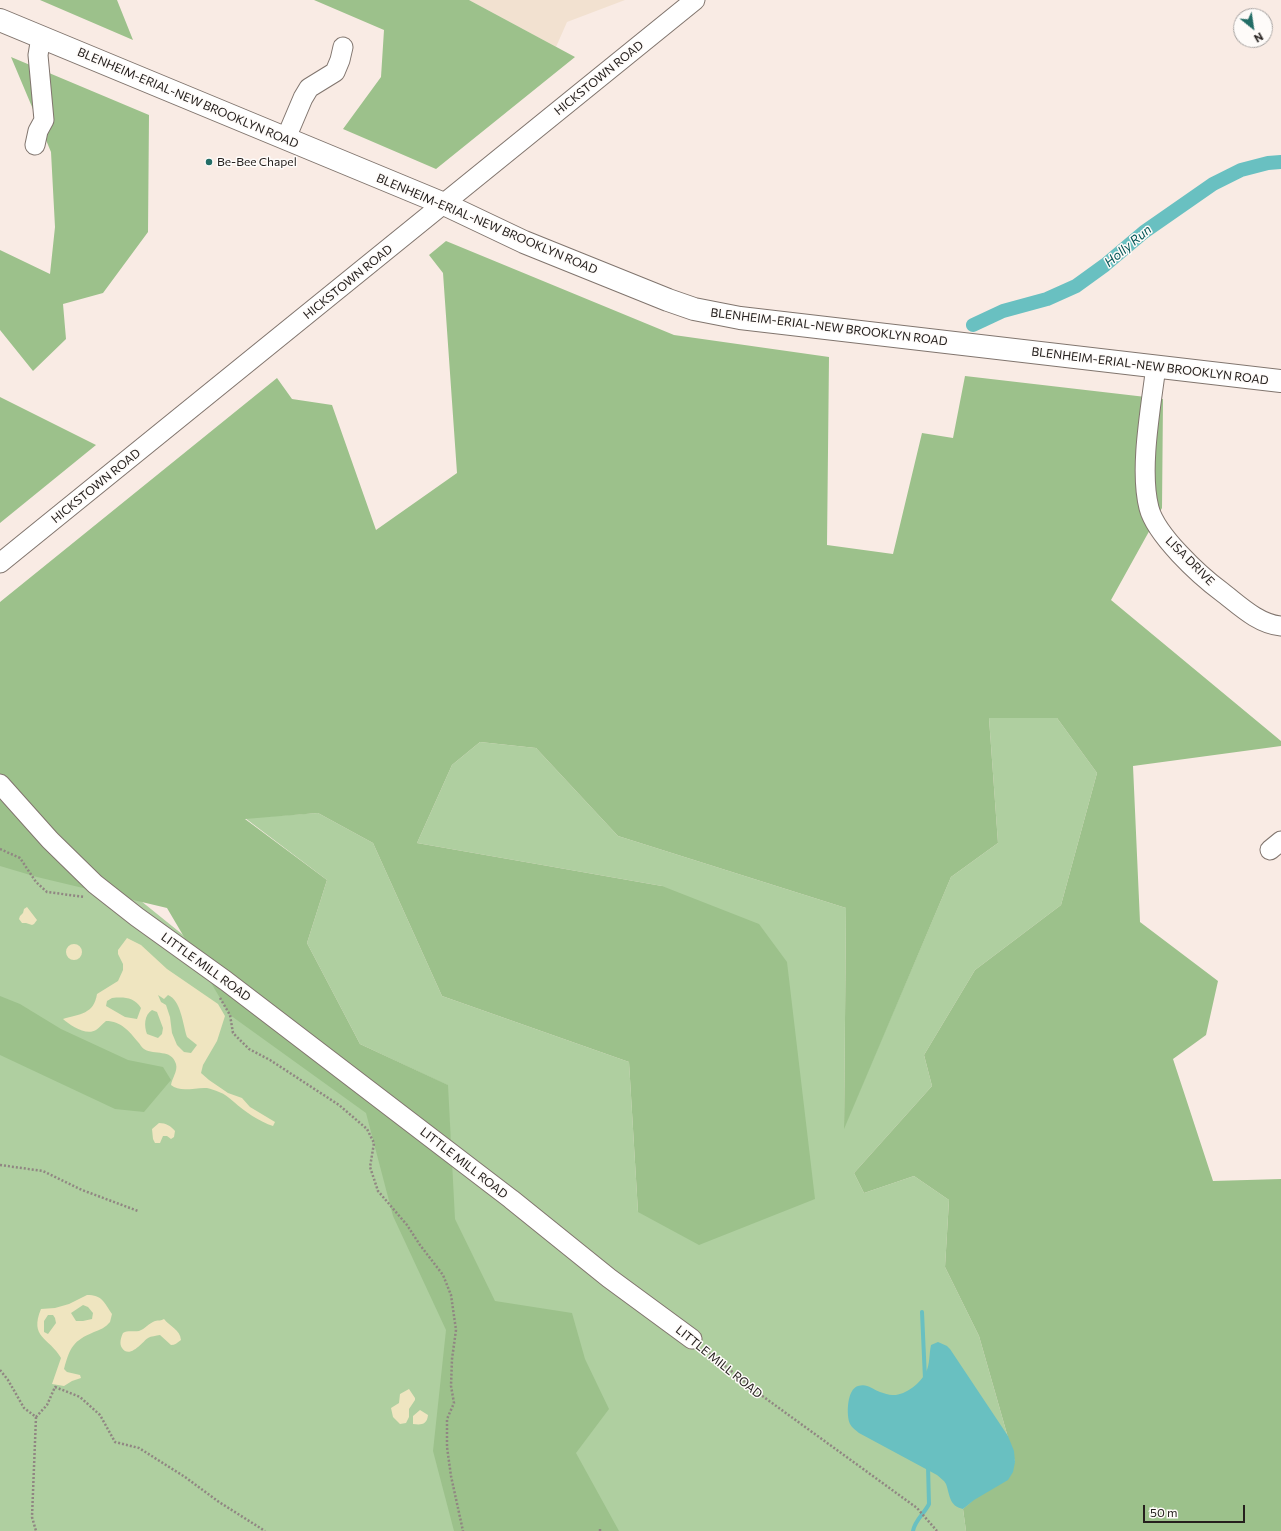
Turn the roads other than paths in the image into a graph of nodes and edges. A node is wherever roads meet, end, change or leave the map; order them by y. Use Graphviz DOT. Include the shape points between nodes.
graph roads {
  1 [pos="695,0"];
  2 [pos="0,20"];
  3 [pos="41,37"];
  4 [pos="343,47"];
  5 [pos="286,138"];
  6 [pos="35,146"];
  7 [pos="444,204"];
  8 [pos="1156,366"];
  9 [pos="1281,381"];
  10 [pos="0,563"];
  11 [pos="1281,626"];
  12 [pos="0,784"];
  13 [pos="692,1339"];
  1 -- 7 [label="street, HICKSTOWN ROAD"];
  2 -- 3 [label="main road, BLENHEIM-ERIAL-NEW BROOKLYN ROAD"];
  3 -- 5 [label="main road, BLENHEIM-ERIAL-NEW BROOKLYN ROAD"];
  3 -- 6 [label="street" via="38,55 44,120 38,131"];
  4 -- 5 [label="street" via="335,72 309,88"];
  5 -- 7 [label="main road, BLENHEIM-ERIAL-NEW BROOKLYN ROAD"];
  7 -- 8 [label="main road, BLENHEIM-ERIAL-NEW BROOKLYN ROAD" via="524,242 694,309 740,318"];
  7 -- 10 [label="street, HICKSTOWN ROAD"];
  8 -- 9 [label="main road, BLENHEIM-ERIAL-NEW BROOKLYN ROAD"];
  8 -- 11 [label="street, LISA DRIVE" via="1147,447 1146,482 1149,509 1175,548 1211,583 1256,618 1274,626"];
  12 -- 13 [label="street, LITTLE MILL ROAD" via="50,840 101,889 233,986 511,1199 609,1278"];
}
